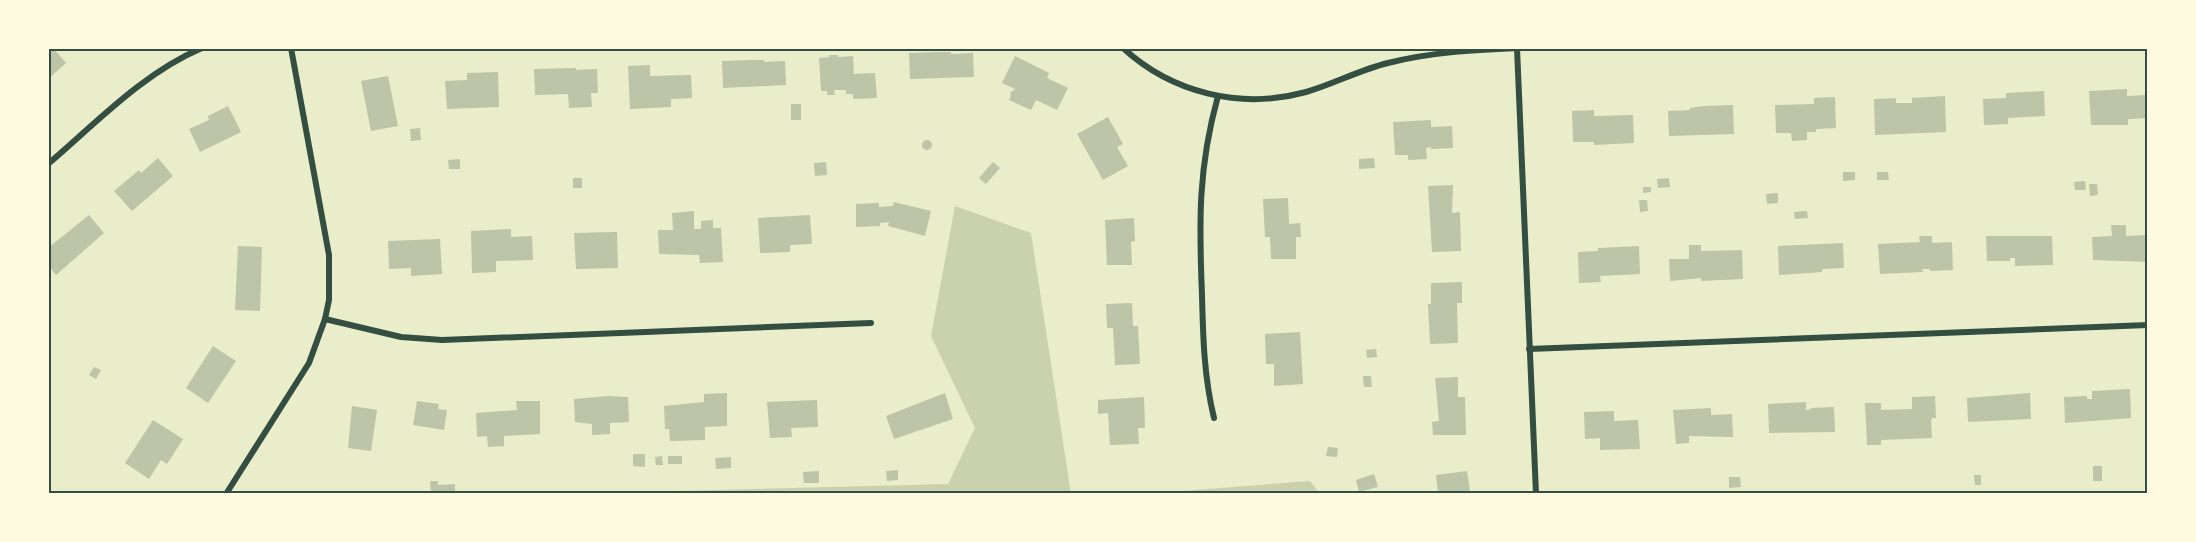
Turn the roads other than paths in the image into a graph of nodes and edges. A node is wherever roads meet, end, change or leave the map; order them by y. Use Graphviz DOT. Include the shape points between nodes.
graph roads {
  1 [pos="202,48"];
  2 [pos="291,48"];
  3 [pos="1123,48"];
  4 [pos="1518,48"];
  5 [pos="1218,96"];
  6 [pos="48,164"];
  7 [pos="325,319"];
  8 [pos="872,323"];
  9 [pos="2148,325"];
  10 [pos="1529,349"];
  11 [pos="1214,418"];
  12 [pos="226,494"];
  13 [pos="1536,494"];
  1 -- 6 [label="street" via="146,80"];
  2 -- 7 [label="street" via="326,233 330,277"];
  3 -- 5 [label="street" via="1167,79"];
  4 -- 5 [label="street" via="1414,57 1288,96"];
  4 -- 10 [label="street"];
  5 -- 11 [label="street" via="1205,151 1199,215 1204,361"];
  7 -- 8 [label="street" via="401,337 442,340"];
  7 -- 12 [label="street" via="309,363"];
  9 -- 10 [label="street"];
  10 -- 13 [label="street"];
}
